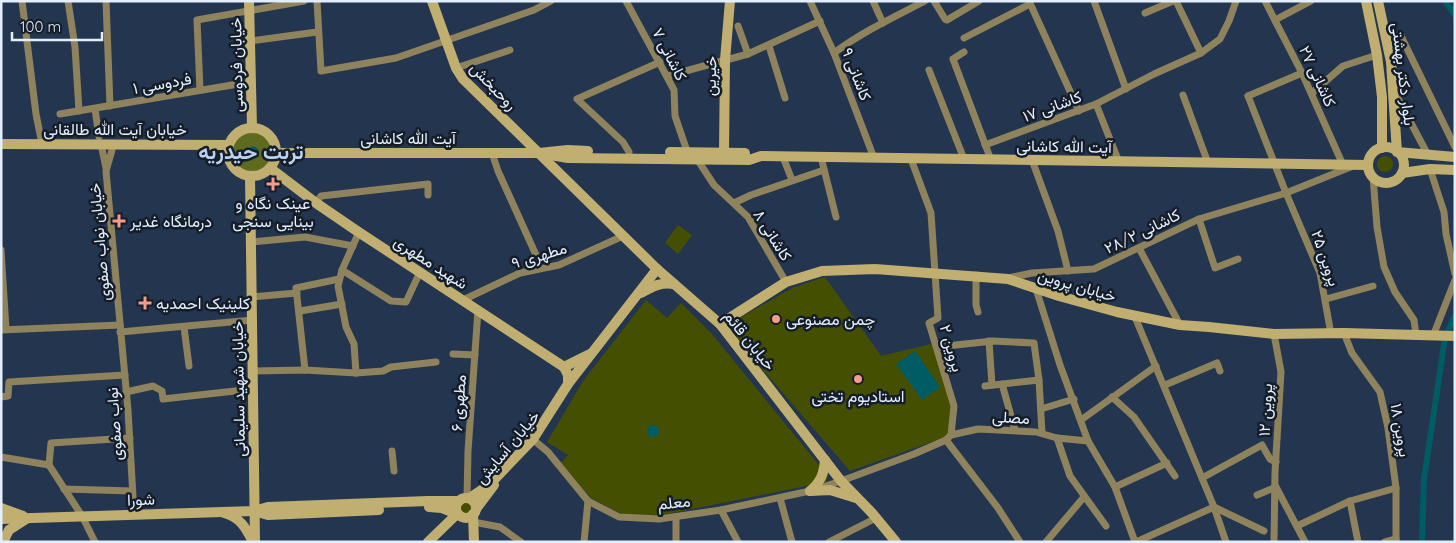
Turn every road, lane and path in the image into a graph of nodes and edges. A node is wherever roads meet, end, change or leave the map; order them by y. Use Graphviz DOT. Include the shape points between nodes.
graph roads {
  1 [pos="22,1"];
  2 [pos="68,1"];
  3 [pos="106,1"];
  4 [pos="304,1"];
  5 [pos="317,1"];
  6 [pos="432,1"];
  7 [pos="551,1"];
  8 [pos="730,1"];
  9 [pos="810,1"];
  10 [pos="872,1"];
  11 [pos="925,1"];
  12 [pos="934,1"];
  13 [pos="979,1"];
  14 [pos="1094,1"];
  15 [pos="1175,1"];
  16 [pos="1236,1"];
  17 [pos="1265,1"];
  18 [pos="1311,1"];
  19 [pos="1366,1"];
  20 [pos="1378,1"];
  21 [pos="629,2"];
  22 [pos="1029,3"];
  23 [pos="249,6"];
  24 [pos="1145,12"];
  25 [pos="1275,20"];
  26 [pos="820,21"];
  27 [pos="882,23"];
  28 [pos="738,26"];
  29 [pos="317,32"];
  30 [pos="1385,34"];
  31 [pos="964,38"];
  32 [pos="250,41"];
  33 [pos="446,42"];
  34 [pos="768,46"];
  35 [pos="510,50"];
  36 [pos="964,52"];
  37 [pos="834,53"];
  38 [pos="1200,53"];
  39 [pos="748,54"];
  40 [pos="1377,54"];
  41 [pos="725,60"];
  42 [pos="660,62"];
  43 [pos="456,68"];
  44 [pos="929,70"];
  45 [pos="1302,73"];
  46 [pos="667,76"];
  47 [pos="250,82"];
  48 [pos="1126,89"];
  49 [pos="200,90"];
  50 [pos="1393,91"];
  51 [pos="1312,93"];
  52 [pos="1183,96"];
  53 [pos="785,98"];
  54 [pos="1096,104"];
  55 [pos="110,106"];
  56 [pos="95,109"];
  57 [pos="79,111"];
  58 [pos="1078,111"];
  59 [pos="60,114"];
  60 [pos="252,127"];
  61 [pos="1,144"];
  62 [pos="42,144"];
  63 [pos="985,144"];
  64 [pos="104,145"];
  65 [pos="1455,147"];
  66 [pos="228,148"];
  67 [pos="1382,148"];
  68 [pos="1,150"];
  69 [pos="688,151"];
  70 [pos="276,152"];
  71 [pos="629,152"];
  72 [pos="724,152"];
  73 [pos="1397,152"];
  74 [pos="288,153"];
  75 [pos="492,153"];
  76 [pos="539,153"];
  77 [pos="1428,155"];
  78 [pos="761,156"];
  79 [pos="783,157"];
  80 [pos="821,157"];
  81 [pos="1455,157"];
  82 [pos="697,158"];
  83 [pos="874,158"];
  84 [pos="911,158"];
  85 [pos="964,159"];
  86 [pos="991,160"];
  87 [pos="1032,160"];
  88 [pos="1119,162"];
  89 [pos="1208,163"];
  90 [pos="1276,164"];
  91 [pos="1343,165"];
  92 [pos="1363,165"];
  93 [pos="824,170"];
  94 [pos="1430,170"];
  95 [pos="1455,170"];
  96 [pos="274,171"];
  97 [pos="1402,173"];
  98 [pos="250,176"];
  99 [pos="1373,177"];
  100 [pos="792,180"];
  101 [pos="1286,193"];
  102 [pos="428,195"];
  103 [pos="318,199"];
  104 [pos="734,203"];
  105 [pos="836,217"];
  106 [pos="1198,219"];
  107 [pos="358,232"];
  108 [pos="623,236"];
  109 [pos="252,242"];
  110 [pos="353,246"];
  111 [pos="1139,248"];
  112 [pos="1,250"];
  113 [pos="1238,259"];
  114 [pos="2,260"];
  115 [pos="657,269"];
  116 [pos="342,270"];
  117 [pos="533,270"];
  118 [pos="1068,271"];
  119 [pos="420,272"];
  120 [pos="936,273"];
  121 [pos="1455,274"];
  122 [pos="976,275"];
  123 [pos="1008,278"];
  124 [pos="339,279"];
  125 [pos="1455,280"];
  126 [pos="786,282"];
  127 [pos="675,285"];
  128 [pos="1373,286"];
  129 [pos="1036,289"];
  130 [pos="296,293"];
  131 [pos="252,297"];
  132 [pos="635,297"];
  133 [pos="1326,299"];
  134 [pos="463,300"];
  135 [pos="342,304"];
  136 [pos="478,310"];
  137 [pos="300,311"];
  138 [pos="978,312"];
  139 [pos="1135,317"];
  140 [pos="252,320"];
  141 [pos="720,324"];
  142 [pos="1180,325"];
  143 [pos="184,327"];
  144 [pos="120,329"];
  145 [pos="4,330"];
  146 [pos="1344,333"];
  147 [pos="1274,334"];
  148 [pos="1331,334"];
  149 [pos="1416,335"];
  150 [pos="1444,336"];
  151 [pos="989,342"];
  152 [pos="937,347"];
  153 [pos="593,352"];
  154 [pos="453,354"];
  155 [pos="475,354"];
  156 [pos="436,362"];
  157 [pos="189,366"];
  158 [pos="1156,366"];
  159 [pos="564,367"];
  160 [pos="305,370"];
  161 [pos="253,371"];
  162 [pos="1220,371"];
  163 [pos="356,373"];
  164 [pos="125,374"];
  165 [pos="571,380"];
  166 [pos="1039,380"];
  167 [pos="1002,384"];
  168 [pos="1165,385"];
  169 [pos="244,390"];
  170 [pos="126,392"];
  171 [pos="1112,397"];
  172 [pos="3,398"];
  173 [pos="1074,400"];
  174 [pos="1041,409"];
  175 [pos="1081,420"];
  176 [pos="1015,430"];
  177 [pos="1042,433"];
  178 [pos="949,437"];
  179 [pos="130,438"];
  180 [pos="1057,438"];
  181 [pos="1088,441"];
  182 [pos="536,442"];
  183 [pos="392,451"];
  184 [pos="1,457"];
  185 [pos="825,460"];
  186 [pos="1276,462"];
  187 [pos="1167,463"];
  188 [pos="49,465"];
  189 [pos="394,471"];
  190 [pos="1175,476"];
  191 [pos="1202,478"];
  192 [pos="841,481"];
  193 [pos="1115,487"];
  194 [pos="1276,487"];
  195 [pos="1396,488"];
  196 [pos="64,489"];
  197 [pos="132,491"];
  198 [pos="810,491"];
  199 [pos="1257,494"];
  200 [pos="1084,497"];
  201 [pos="780,498"];
  202 [pos="465,499"];
  203 [pos="859,499"];
  204 [pos="588,501"];
  205 [pos="1350,501"];
  206 [pos="1214,507"];
  207 [pos="1,508"];
  208 [pos="721,510"];
  209 [pos="254,511"];
  210 [pos="218,512"];
  211 [pos="134,514"];
  212 [pos="280,515"];
  213 [pos="474,515"];
  214 [pos="82,516"];
  215 [pos="460,516"];
  216 [pos="29,518"];
  217 [pos="676,518"];
  218 [pos="876,518"];
  219 [pos="1,519"];
  220 [pos="1274,521"];
  221 [pos="1106,526"];
  222 [pos="1297,526"];
  223 [pos="1264,531"];
  224 [pos="254,540"];
  225 [pos="1017,540"];
  226 [pos="1396,540"];
  227 [pos="893,541"];
  228 [pos="3,542"];
  229 [pos="95,542"];
  230 [pos="428,542"];
  231 [pos="472,542"];
  232 [pos="521,542"];
  233 [pos="584,542"];
  234 [pos="676,542"];
  235 [pos="738,542"];
  236 [pos="792,542"];
  237 [pos="829,542"];
  238 [pos="1046,542"];
  239 [pos="1135,542"];
  240 [pos="1226,542"];
  241 [pos="1272,542"];
  242 [pos="1305,542"];
  243 [pos="1358,542"];
  244 [pos="1385,542"];
  1 -- 62 [label="street"];
  2 -- 57 [label="street"];
  3 -- 55 [label="street"];
  4 -- 23 [label="street"];
  5 -- 29 [label="street"];
  6 -- 33 [label="main road, روحبخش"];
  7 -- 33 [label="street"];
  8 -- 41 [label="main road, خیرین"];
  9 -- 26 [label="street, کاشانی ۹"];
  10 -- 27 [label="street"];
  11 -- 27 [label="street"];
  12 -- 13 [label="street" via="947,20"];
  14 -- 48 [label="street"];
  15 -- 24 [label="street"];
  15 -- 38 [label="street"];
  16 -- 38 [label="street, کاشانی ۱۷" via="1220,39"];
  17 -- 25 [label="street, کاشانی ۲۷"];
  18 -- 25 [label="street"];
  19 -- 40 [label="main road, بلوار دکتر بهشتی"];
  20 -- 30 [label="main road, بلوار دکتر بهشتی"];
  21 -- 42 [label="street, کاشانی ۷"];
  22 -- 31 [label="street"];
  22 -- 58 [label="street"];
  23 -- 32 [label="main road, خیابان فردوسی"];
  23 -- 49 [label="street" via="197,20"];
  25 -- 45 [label="street, کاشانی ۲۷"];
  26 -- 34 [label="street"];
  26 -- 37 [label="street, کاشانی ۹"];
  27 -- 37 [label="street"];
  28 -- 39 [label="street"];
  29 -- 32 [label="street"];
  29 -- 33 [label="street" via="321,71 396,58"];
  30 -- 50 [label="main road, بلوار دکتر بهشتی"];
  30 -- 65 [label="street" via="1401,36"];
  32 -- 47 [label="main road, خیابان فردوسی"];
  33 -- 43 [label="main road, روحبخش"];
  34 -- 39 [label="street"];
  34 -- 53 [label="street"];
  35 -- 43 [label="street"];
  36 -- 63 [label="street" via="953,59"];
  37 -- 83 [label="street, کاشانی ۹"];
  38 -- 48 [label="street, کاشانی ۱۷"];
  39 -- 41 [label="street"];
  40 -- 51 [label="street" via="1343,66"];
  40 -- 67 [label="main road, بلوار دکتر بهشتی" via="1382,97"];
  41 -- 46 [label="street"];
  41 -- 72 [label="main road, خیرین"];
  42 -- 46 [label="street, کاشانی ۷"];
  42 -- 71 [label="street" via="577,99 623,142"];
  43 -- 76 [label="main road, روحبخش"];
  44 -- 85 [label="street"];
  45 -- 51 [label="street, کاشانی ۲۷"];
  45 -- 90 [label="street, پروین ۲۵" via="1248,96"];
  46 -- 69 [label="street, کاشانی ۷" via="674,90 675,116"];
  47 -- 49 [label="street, فردوسی ۱"];
  47 -- 60 [label="main road, خیابان فردوسی"];
  48 -- 54 [label="street, کاشانی ۱۷"];
  49 -- 55 [label="street, فردوسی ۱"];
  50 -- 73 [label="main road, بلوار دکتر بهشتی"];
  50 -- 77 [label="street"];
  51 -- 91 [label="street, کاشانی ۲۷"];
  52 -- 89 [label="street"];
  54 -- 58 [label="street, کاشانی ۱۷"];
  54 -- 88 [label="street"];
  55 -- 56 [label="street, فردوسی ۱"];
  56 -- 57 [label="street, فردوسی ۱"];
  56 -- 64 [label="street, خیابان نواب صفوی"];
  57 -- 59 [label="street, فردوسی ۱"];
  58 -- 63 [label="street, کاشانی ۱۷"];
  60 -- 66 [label="main road" via="237,132"];
  60 -- 70 [label="main road" via="270,136"];
  61 -- 62 [label="main road, خیابان آیت الله طالقانی"];
  62 -- 64 [label="main road, خیابان آیت الله طالقانی"];
  63 -- 86 [label="street"];
  64 -- 66 [label="main road, خیابان آیت الله طالقانی"];
  64 -- 68 [label="main road, خیابان آیت الله طالقانی"];
  64 -- 144 [label="street, خیابان نواب صفوی"];
  66 -- 98 [label="main road" via="229,161 234,169"];
  67 -- 73 [label="main road"];
  67 -- 92 [label="main road"];
  69 -- 71 [label="main road, آیت الله کاشانی"];
  69 -- 72 [label="main road, آیت الله کاشانی"];
  70 -- 74 [label="main road, آیت الله کاشانی"];
  70 -- 96 [label="main road"];
  71 -- 76 [label="main road, آیت الله کاشانی" via="568,150"];
  72 -- 78 [label="main road, آیت الله کاشانی"];
  73 -- 77 [label="main road"];
  73 -- 97 [label="main road" via="1403,162"];
  74 -- 75 [label="main road, آیت الله کاشانی"];
  74 -- 96 [label="main road" via="278,161"];
  75 -- 76 [label="main road, آیت الله کاشانی"];
  75 -- 117 [label="street" via="536,256"];
  76 -- 82 [label="main road, آیت الله کاشانی" via="568,158"];
  76 -- 108 [label="main road, خیابان قائم"];
  77 -- 81 [label="main road"];
  78 -- 79 [label="main road, آیت الله کاشانی"];
  78 -- 82 [label="main road, آیت الله کاشانی" via="749,160"];
  79 -- 80 [label="main road, آیت الله کاشانی"];
  79 -- 100 [label="street"];
  80 -- 83 [label="main road, آیت الله کاشانی"];
  80 -- 93 [label="street"];
  82 -- 104 [label="street, کاشانی ۸" via="714,185"];
  83 -- 84 [label="main road, آیت الله کاشانی"];
  84 -- 85 [label="main road, آیت الله کاشانی"];
  84 -- 120 [label="street" via="931,213"];
  85 -- 86 [label="main road, آیت الله کاشانی"];
  86 -- 87 [label="main road, آیت الله کاشانی"];
  87 -- 88 [label="main road, آیت الله کاشانی"];
  87 -- 118 [label="street" via="1058,231"];
  88 -- 89 [label="main road, آیت الله کاشانی"];
  89 -- 90 [label="main road, آیت الله کاشانی"];
  90 -- 91 [label="main road, آیت الله کاشانی"];
  90 -- 101 [label="street, پروین ۲۵"];
  91 -- 92 [label="main road, آیت الله کاشانی"];
  92 -- 99 [label="main road"];
  92 -- 101 [label="street, کاشانی ۲۸/۲"];
  93 -- 100 [label="street"];
  93 -- 105 [label="street"];
  94 -- 95 [label="main road"];
  94 -- 97 [label="main road"];
  94 -- 121 [label="street" via="1444,212"];
  96 -- 98 [label="main road"];
  96 -- 103 [label="main road, شهید مطهری"];
  97 -- 99 [label="main road" via="1390,182 1380,182"];
  98 -- 109 [label="main road, خیابان شهید سلیمانی"];
  99 -- 149 [label="street" via="1384,267 1395,292 1414,320"];
  100 -- 104 [label="street"];
  101 -- 106 [label="street, کاشانی ۲۸/۲"];
  101 -- 133 [label="street, پروین ۲۵" via="1320,274"];
  102 -- 103 [label="street" via="428,184"];
  103 -- 107 [label="main road, شهید مطهری"];
  104 -- 126 [label="street, کاشانی ۸" via="748,218"];
  106 -- 111 [label="street, کاشانی ۲۸/۲"];
  106 -- 113 [label="street" via="1215,268"];
  107 -- 110 [label="street"];
  107 -- 119 [label="main road, شهید مطهری"];
  108 -- 115 [label="main road, خیابان قائم"];
  108 -- 117 [label="street, مطهری ۹" via="559,265"];
  109 -- 110 [label="street" via="305,237"];
  109 -- 131 [label="main road, خیابان شهید سلیمانی"];
  110 -- 116 [label="street"];
  111 -- 118 [label="street, کاشانی ۲۸/۲" via="1094,270"];
  111 -- 142 [label="street"];
  112 -- 114 [label="street"];
  114 -- 145 [label="street"];
  115 -- 127 [label="main road, خیابان قائم"];
  115 -- 132 [label="main road, خیابان آسایش"];
  116 -- 119 [label="street" via="391,301 406,302"];
  116 -- 124 [label="street"];
  117 -- 134 [label="street, مطهری ۹"];
  118 -- 123 [label="street, کاشانی ۲۸/۲"];
  119 -- 134 [label="main road, شهید مطهری"];
  120 -- 122 [label="main road, خیابان پروین"];
  120 -- 126 [label="main road, خیابان پروین" via="875,268 822,271"];
  120 -- 152 [label="street, پروین ۲" via="938,318 929,322"];
  122 -- 123 [label="main road, خیابان پروین"];
  122 -- 138 [label="street"];
  123 -- 129 [label="main road, خیابان پروین"];
  124 -- 130 [label="street" via="302,286 296,288"];
  124 -- 135 [label="street"];
  125 -- 150 [label="street"];
  126 -- 141 [label="main road, خیابان پروین"];
  127 -- 132 [label="main road" via="657,284"];
  127 -- 141 [label="main road, خیابان قائم"];
  128 -- 133 [label="street"];
  129 -- 139 [label="main road, خیابان پروین"];
  129 -- 173 [label="street"];
  130 -- 131 [label="street"];
  130 -- 137 [label="street"];
  131 -- 140 [label="main road, خیابان شهید سلیمانی"];
  132 -- 153 [label="main road, خیابان آسایش"];
  133 -- 148 [label="street, پروین ۲۵"];
  134 -- 136 [label="main road, شهید مطهری"];
  135 -- 137 [label="street"];
  135 -- 163 [label="street" via="346,327 354,344"];
  136 -- 155 [label="street, مطهری ۶"];
  136 -- 159 [label="main road, شهید مطهری"];
  137 -- 160 [label="street"];
  139 -- 142 [label="main road, خیابان پروین"];
  139 -- 158 [label="street"];
  140 -- 143 [label="street"];
  140 -- 161 [label="main road, خیابان شهید سلیمانی"];
  141 -- 185 [label="main road, خیابان قائم"];
  142 -- 147 [label="main road, خیابان پروین"];
  143 -- 144 [label="street"];
  143 -- 157 [label="street"];
  144 -- 145 [label="street"];
  144 -- 164 [label="street, نواب صفوی"];
  146 -- 148 [label="main road, خیابان پروین"];
  146 -- 149 [label="main road, خیابان پروین"];
  146 -- 195 [label="street, پروین ۱۸" via="1352,353 1380,392"];
  147 -- 148 [label="main road, خیابان پروین"];
  147 -- 186 [label="street, پروین ۱۲" via="1280,372"];
  149 -- 150 [label="main road, خیابان پروین"];
  151 -- 152 [label="street"];
  151 -- 166 [label="street" via="1034,343"];
  151 -- 167 [label="street" via="988,386"];
  152 -- 178 [label="street, پروین ۲" via="954,406"];
  153 -- 159 [label="main road, خیابان آسایش"];
  153 -- 165 [label="main road, خیابان آسایش"];
  154 -- 155 [label="street"];
  155 -- 202 [label="street, مطهری ۶"];
  156 -- 163 [label="street"];
  158 -- 168 [label="street"];
  158 -- 171 [label="street"];
  159 -- 165 [label="main road"];
  160 -- 161 [label="street"];
  160 -- 163 [label="street"];
  161 -- 209 [label="main road, خیابان شهید سلیمانی"];
  162 -- 168 [label="street" via="1217,363"];
  164 -- 170 [label="street, نواب صفوی"];
  164 -- 172 [label="street" via="9,382 8,396"];
  165 -- 182 [label="main road, خیابان آسایش" via="571,387"];
  165 -- 202 [label="main road, خیابان آسایش" via="533,439 489,485"];
  166 -- 167 [label="street"];
  166 -- 174 [label="street"];
  167 -- 176 [label="street"];
  168 -- 191 [label="street"];
  169 -- 170 [label="street" via="163,399 162,392 153,386"];
  170 -- 179 [label="street, نواب صفوی"];
  171 -- 175 [label="street"];
  171 -- 187 [label="street" via="1134,417"];
  173 -- 174 [label="street"];
  173 -- 175 [label="street"];
  174 -- 177 [label="street"];
  175 -- 181 [label="street"];
  176 -- 177 [label="street, مصلی"];
  176 -- 178 [label="street, مصلی" via="978,429"];
  177 -- 180 [label="street, مصلی"];
  178 -- 192 [label="street, مصلی" via="914,454"];
  178 -- 225 [label="street"];
  179 -- 188 [label="street" via="51,443"];
  179 -- 197 [label="street, نواب صفوی"];
  180 -- 181 [label="street, مصلی"];
  180 -- 200 [label="street" via="1070,476"];
  181 -- 193 [label="street"];
  182 -- 204 [label="street, معلم"];
  182 -- 213 [label="main road, خیابان آسایش" via="492,488"];
  183 -- 189 [label="street"];
  184 -- 188 [label="street"];
  185 -- 192 [label="main road, خیابان قائم"];
  185 -- 198 [label="main road" via="822,477"];
  186 -- 191 [label="street" via="1270,459 1262,445"];
  186 -- 194 [label="street, پروین ۱۲"];
  187 -- 190 [label="street"];
  187 -- 193 [label="street"];
  188 -- 196 [label="street"];
  191 -- 206 [label="street"];
  192 -- 198 [label="street, معلم"];
  192 -- 203 [label="main road, خیابان قائم"];
  193 -- 239 [label="street"];
  194 -- 199 [label="street"];
  194 -- 220 [label="street, پروین ۱۲"];
  194 -- 222 [label="street, پروین ۱۲"];
  195 -- 205 [label="street"];
  195 -- 226 [label="street, پروین ۱۸"];
  196 -- 197 [label="street"];
  196 -- 214 [label="street"];
  197 -- 211 [label="street, نواب صفوی"];
  198 -- 201 [label="street, معلم"];
  198 -- 203 [label="main road" via="830,490"];
  200 -- 221 [label="street"];
  200 -- 238 [label="street"];
  201 -- 208 [label="street, معلم"];
  201 -- 236 [label="street"];
  202 -- 209 [label="main road, شورا" via="268,507"];
  202 -- 213 [label="main road" via="476,503"];
  202 -- 215 [label="main road" via="456,506"];
  203 -- 218 [label="main road, خیابان قائم"];
  204 -- 217 [label="street, معلم" via="619,516"];
  204 -- 233 [label="street"];
  205 -- 222 [label="street"];
  205 -- 243 [label="street"];
  206 -- 223 [label="street"];
  206 -- 239 [label="street"];
  206 -- 240 [label="street"];
  207 -- 216 [label="main road, شورا"];
  208 -- 217 [label="street, معلم"];
  208 -- 235 [label="street"];
  209 -- 210 [label="main road, شورا"];
  209 -- 212 [label="main road, شورا" via="268,516"];
  209 -- 224 [label="main road, خیابان شهید سلیمانی"];
  210 -- 211 [label="main road, شورا"];
  210 -- 224 [label="main road" via="239,520"];
  211 -- 214 [label="main road, شورا"];
  212 -- 215 [label="main road, شورا" via="428,507 442,508"];
  212 -- 224 [label="main road" via="267,521"];
  213 -- 215 [label="main road"];
  213 -- 231 [label="main road"];
  213 -- 232 [label="street" via="500,527"];
  214 -- 216 [label="main road, شورا"];
  214 -- 229 [label="street"];
  215 -- 230 [label="main road"];
  215 -- 231 [label="main road"];
  216 -- 219 [label="main road, شورا"];
  216 -- 228 [label="main road" via="9,530"];
  217 -- 234 [label="street"];
  218 -- 227 [label="main road, خیابان قائم"];
  218 -- 237 [label="street"];
  220 -- 223 [label="street"];
  220 -- 241 [label="street, پروین ۱۲"];
  222 -- 242 [label="street, پروین ۱۲"];
  223 -- 241 [label="street"];
  226 -- 244 [label="street"];
}
